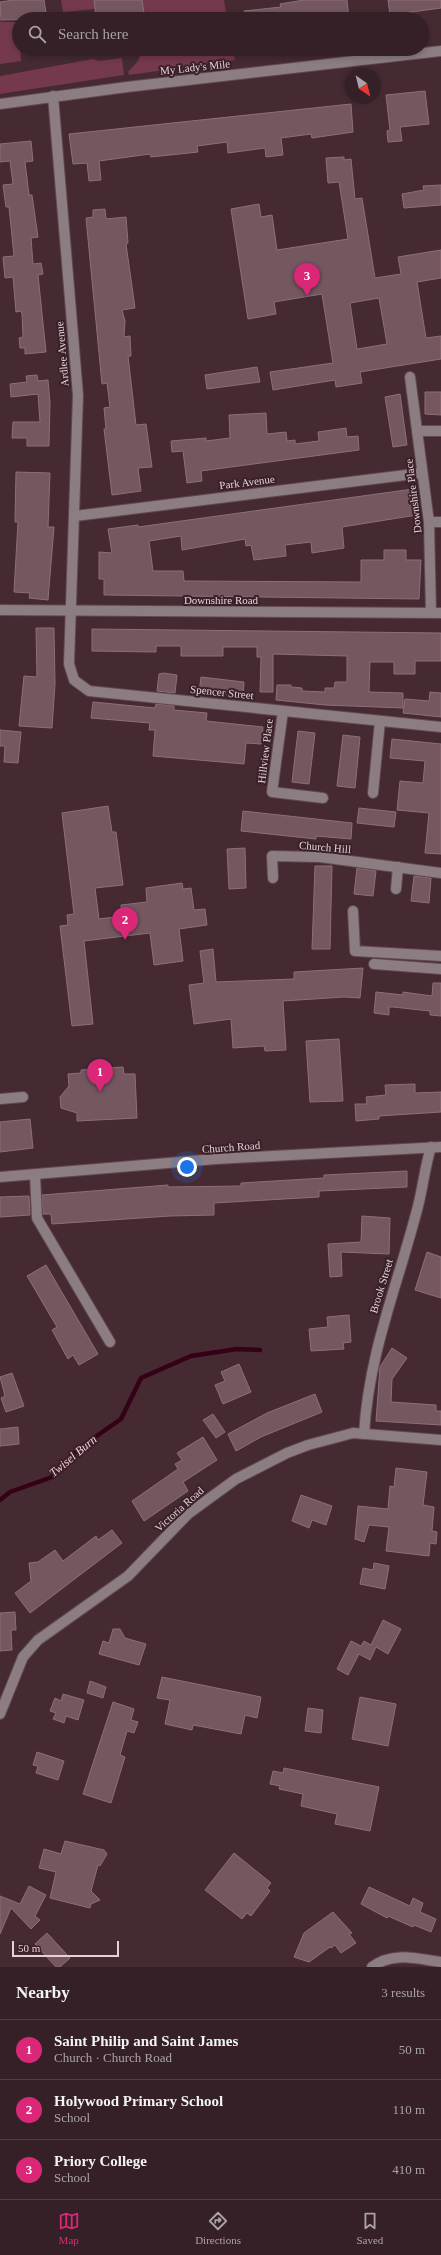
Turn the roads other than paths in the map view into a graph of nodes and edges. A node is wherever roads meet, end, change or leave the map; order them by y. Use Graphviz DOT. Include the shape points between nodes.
graph roads {
  1 [pos="441,51"];
  2 [pos="429,52"];
  3 [pos="398,56"];
  4 [pos="53,96"];
  5 [pos="0,104"];
  6 [pos="410,377"];
  7 [pos="417,431"];
  8 [pos="441,431"];
  9 [pos="422,473"];
  10 [pos="75,516"];
  11 [pos="429,522"];
  12 [pos="441,522"];
  13 [pos="0,610"];
  14 [pos="70,610"];
  15 [pos="436,613"];
  16 [pos="282,710"];
  17 [pos="380,720"];
  18 [pos="441,727"];
  19 [pos="373,793"];
  20 [pos="323,798"];
  21 [pos="398,867"];
  22 [pos="441,873"];
  23 [pos="273,878"];
  24 [pos="396,889"];
  25 [pos="353,911"];
  26 [pos="441,956"];
  27 [pos="374,964"];
  28 [pos="441,969"];
  29 [pos="23,1097"];
  30 [pos="0,1099"];
  31 [pos="436,1147"];
  32 [pos="35,1175"];
  33 [pos="0,1177"];
  34 [pos="110,1342"];
  35 [pos="364,1434"];
  36 [pos="441,1440"];
  37 [pos="0,1714"];
  38 [pos="441,1962"];
  39 [pos="372,1967"];
  1 -- 2 [label="street, My Lady's Mile"];
  3 -- 4 [label="street, My Lady's Mile"];
  4 -- 5 [label="street, My Lady's Mile"];
  4 -- 10 [label="street, Ardlee Avenue" via="78,395"];
  6 -- 7 [label="street, Downshire Place"];
  7 -- 8 [label="street"];
  7 -- 9 [label="street, Downshire Place"];
  9 -- 10 [label="street, Park Avenue"];
  9 -- 11 [label="street, Downshire Place"];
  10 -- 14 [label="street, Ardlee Avenue"];
  11 -- 12 [label="street"];
  11 -- 15 [label="street, Downshire Place"];
  13 -- 14 [label="street, Downshire Road"];
  14 -- 15 [label="street, Downshire Road"];
  14 -- 16 [label="street, Spencer Street" via="70,670 74,680 89,691"];
  16 -- 17 [label="street, Spencer Street"];
  16 -- 20 [label="street, Hillview Place" via="272,792"];
  17 -- 18 [label="street, Spencer Street"];
  17 -- 19 [label="street"];
  21 -- 22 [label="street, Church Hill"];
  21 -- 23 [label="street, Church Hill" via="320,857 272,856"];
  21 -- 24 [label="street"];
  25 -- 26 [label="street" via="355,952"];
  27 -- 28 [label="street"];
  29 -- 30 [label="street"];
  31 -- 32 [label="street, Church Road" via="216,1159"];
  31 -- 35 [label="street, Brook Street" via="379,1337 368,1387"];
  32 -- 33 [label="street, Church Road"];
  32 -- 34 [label="street" via="38,1218"];
  35 -- 36 [label="street, Victoria Road"];
  35 -- 37 [label="street, Victoria Road" via="353,1433 330,1438 287,1453 245,1473 206,1499 128,1576 38,1640 23,1657"];
  38 -- 39 [label="street" via="399,1957 382,1961"];
}
